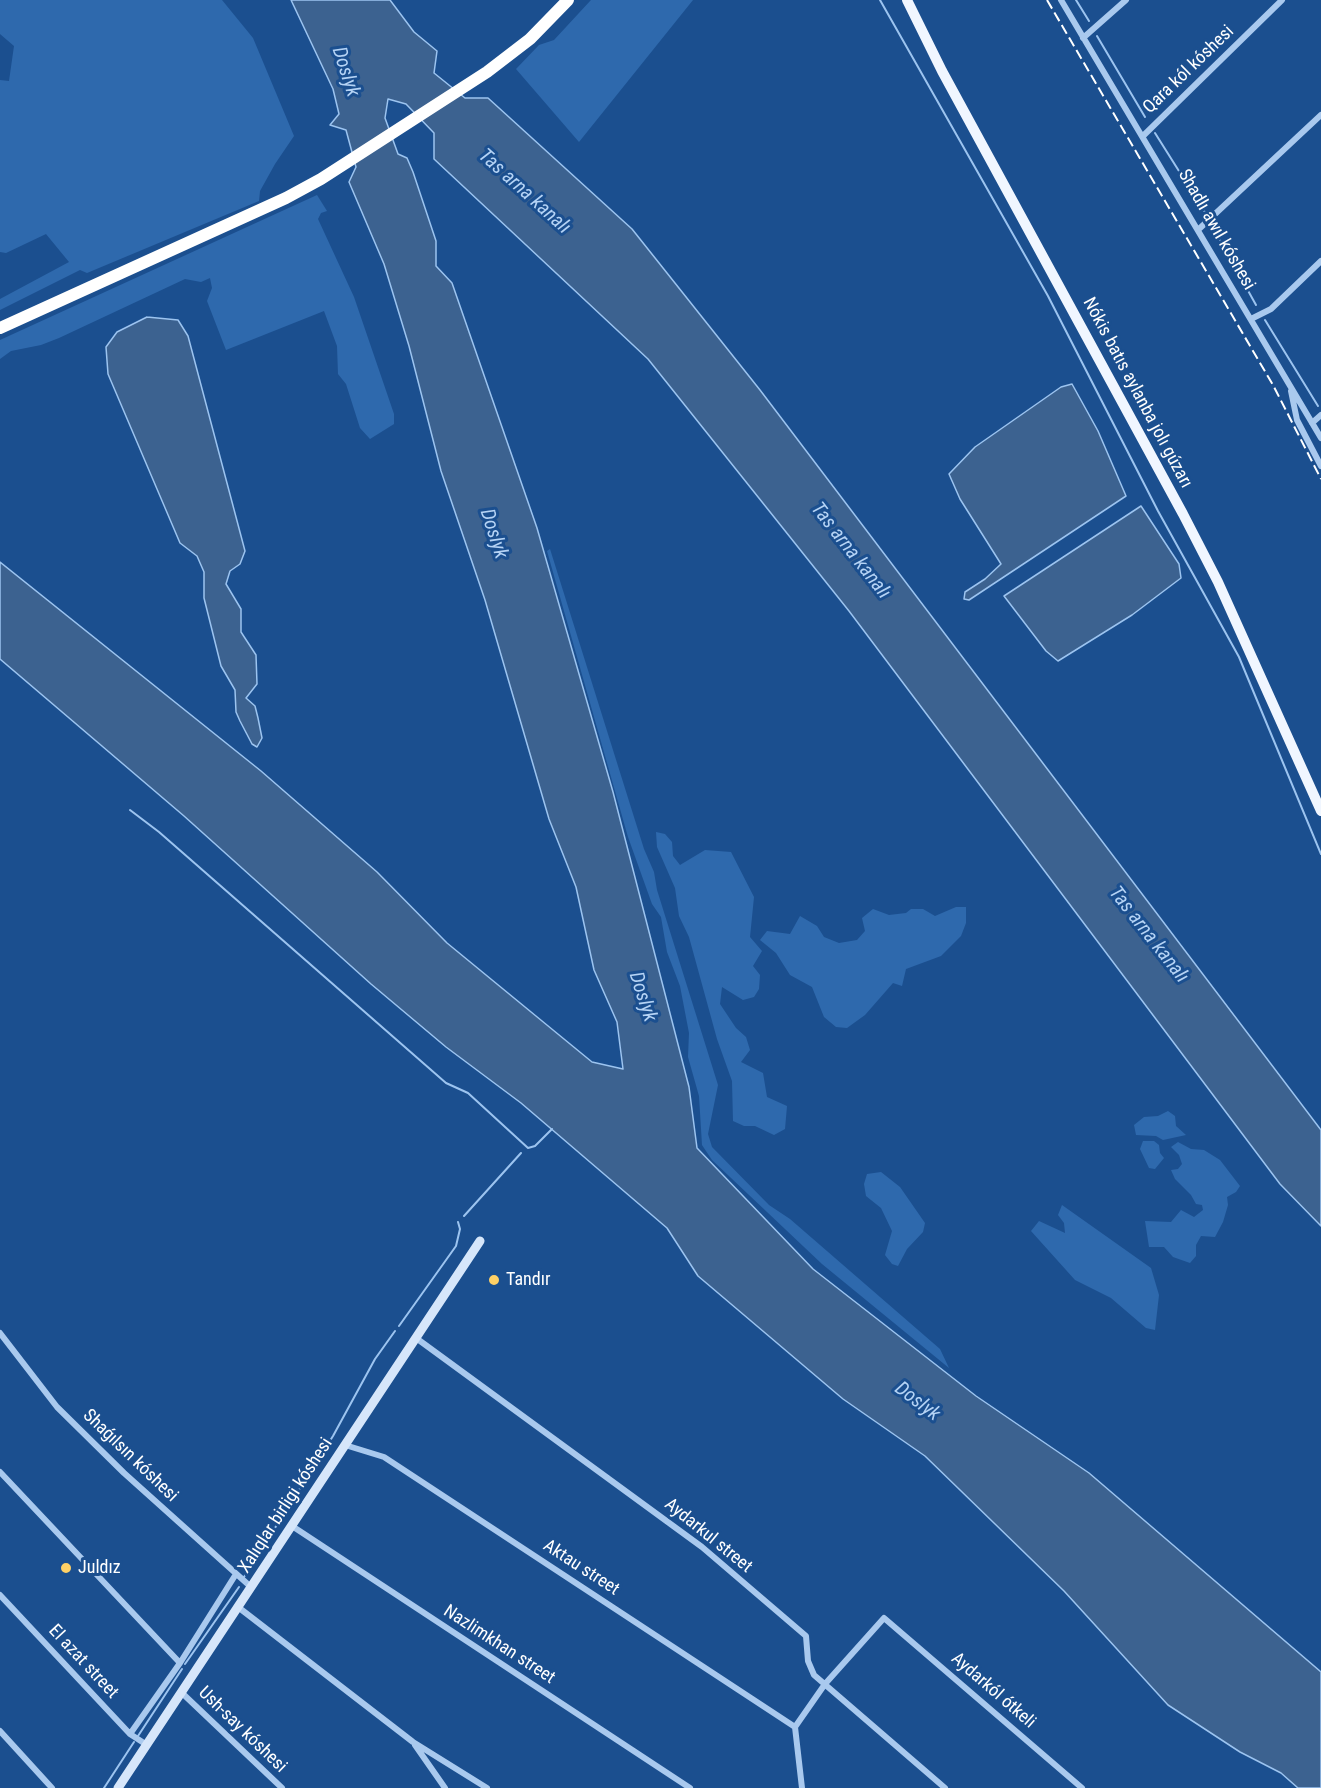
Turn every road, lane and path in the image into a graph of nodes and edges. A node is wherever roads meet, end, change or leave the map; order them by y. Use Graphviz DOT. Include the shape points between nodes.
graph roads {
  1 [pos="568,0"];
  2 [pos="907,0"];
  3 [pos="1061,0"];
  4 [pos="1126,0"];
  5 [pos="1282,0"];
  6 [pos="1083,38"];
  7 [pos="1321,115"];
  8 [pos="1143,136"];
  9 [pos="1199,229"];
  10 [pos="1321,261"];
  11 [pos="1251,320"];
  12 [pos="0,328"];
  13 [pos="1291,387"];
  14 [pos="1321,415"];
  15 [pos="1312,423"];
  16 [pos="1321,438"];
  17 [pos="1321,466"];
  18 [pos="1321,811"];
  19 [pos="480,1241"];
  20 [pos="0,1333"];
  21 [pos="416,1338"];
  22 [pos="345,1445"];
  23 [pos="0,1472"];
  24 [pos="292,1526"];
  25 [pos="236,1574"];
  26 [pos="251,1587"];
  27 [pos="0,1595"];
  28 [pos="238,1607"];
  29 [pos="180,1663"];
  30 [pos="825,1684"];
  31 [pos="182,1693"];
  32 [pos="795,1727"];
  33 [pos="0,1731"];
  34 [pos="130,1734"];
  35 [pos="412,1742"];
  36 [pos="147,1745"];
  37 [pos="52,1788"];
  38 [pos="118,1788"];
  39 [pos="282,1788"];
  40 [pos="445,1788"];
  41 [pos="488,1788"];
  42 [pos="690,1788"];
  43 [pos="802,1788"];
  44 [pos="945,1788"];
  45 [pos="1082,1788"];
  1 -- 12 [label="highway" via="530,39 463,88 342,166 286,198"];
  2 -- 18 [label="main road, Nókis batıs aylanba jolı gúzarı" via="1218,582"];
  3 -- 6 [label="street, Shadlı awıl kóshesi"];
  4 -- 6 [label="street"];
  5 -- 8 [label="street, Qara kól kóshesi"];
  6 -- 8 [label="street, Shadlı awıl kóshesi"];
  7 -- 9 [label="street"];
  8 -- 9 [label="street, Shadlı awıl kóshesi"];
  9 -- 11 [label="street, Shadlı awıl kóshesi"];
  10 -- 11 [label="street" via="1271,309"];
  11 -- 13 [label="street, Shadlı awıl kóshesi"];
  13 -- 15 [label="street, Shadlı awıl kóshesi"];
  13 -- 17 [label="street" via="1297,420"];
  14 -- 15 [label="street"];
  15 -- 16 [label="street, Shadlı awıl kóshesi"];
  19 -- 21 [label="street, Xalıqlar birligi kóshesi"];
  20 -- 25 [label="street, Shaǵılsın kóshesi" via="57,1407"];
  21 -- 22 [label="street, Xalıqlar birligi kóshesi"];
  21 -- 30 [label="street, Aydarkul street" via="702,1547 806,1636 807,1661 814,1675"];
  22 -- 24 [label="street, Xalıqlar birligi kóshesi"];
  22 -- 32 [label="street, Aktau street" via="384,1457"];
  23 -- 29 [label="street"];
  24 -- 26 [label="street, Xalıqlar birligi kóshesi"];
  24 -- 42 [label="street, Nazlimkhan street"];
  25 -- 26 [label="street, Shaǵılsın kóshesi"];
  25 -- 29 [label="street"];
  26 -- 28 [label="street, Xalıqlar birligi kóshesi"];
  27 -- 34 [label="street, El azat street"];
  28 -- 31 [label="street, Xalıqlar birligi kóshesi"];
  28 -- 35 [label="street"];
  29 -- 34 [label="street"];
  30 -- 32 [label="street"];
  30 -- 44 [label="street, Aydarkul street"];
  30 -- 45 [label="street, Aydarkól ótkeli" via="884,1618"];
  31 -- 36 [label="street, Xalıqlar birligi kóshesi"];
  31 -- 39 [label="street, Ush-say kóshesi"];
  32 -- 43 [label="street"];
  33 -- 37 [label="street"];
  34 -- 36 [label="street, El azat street"];
  35 -- 40 [label="street"];
  35 -- 41 [label="street"];
  36 -- 38 [label="street, Xalıqlar birligi kóshesi"];
}
